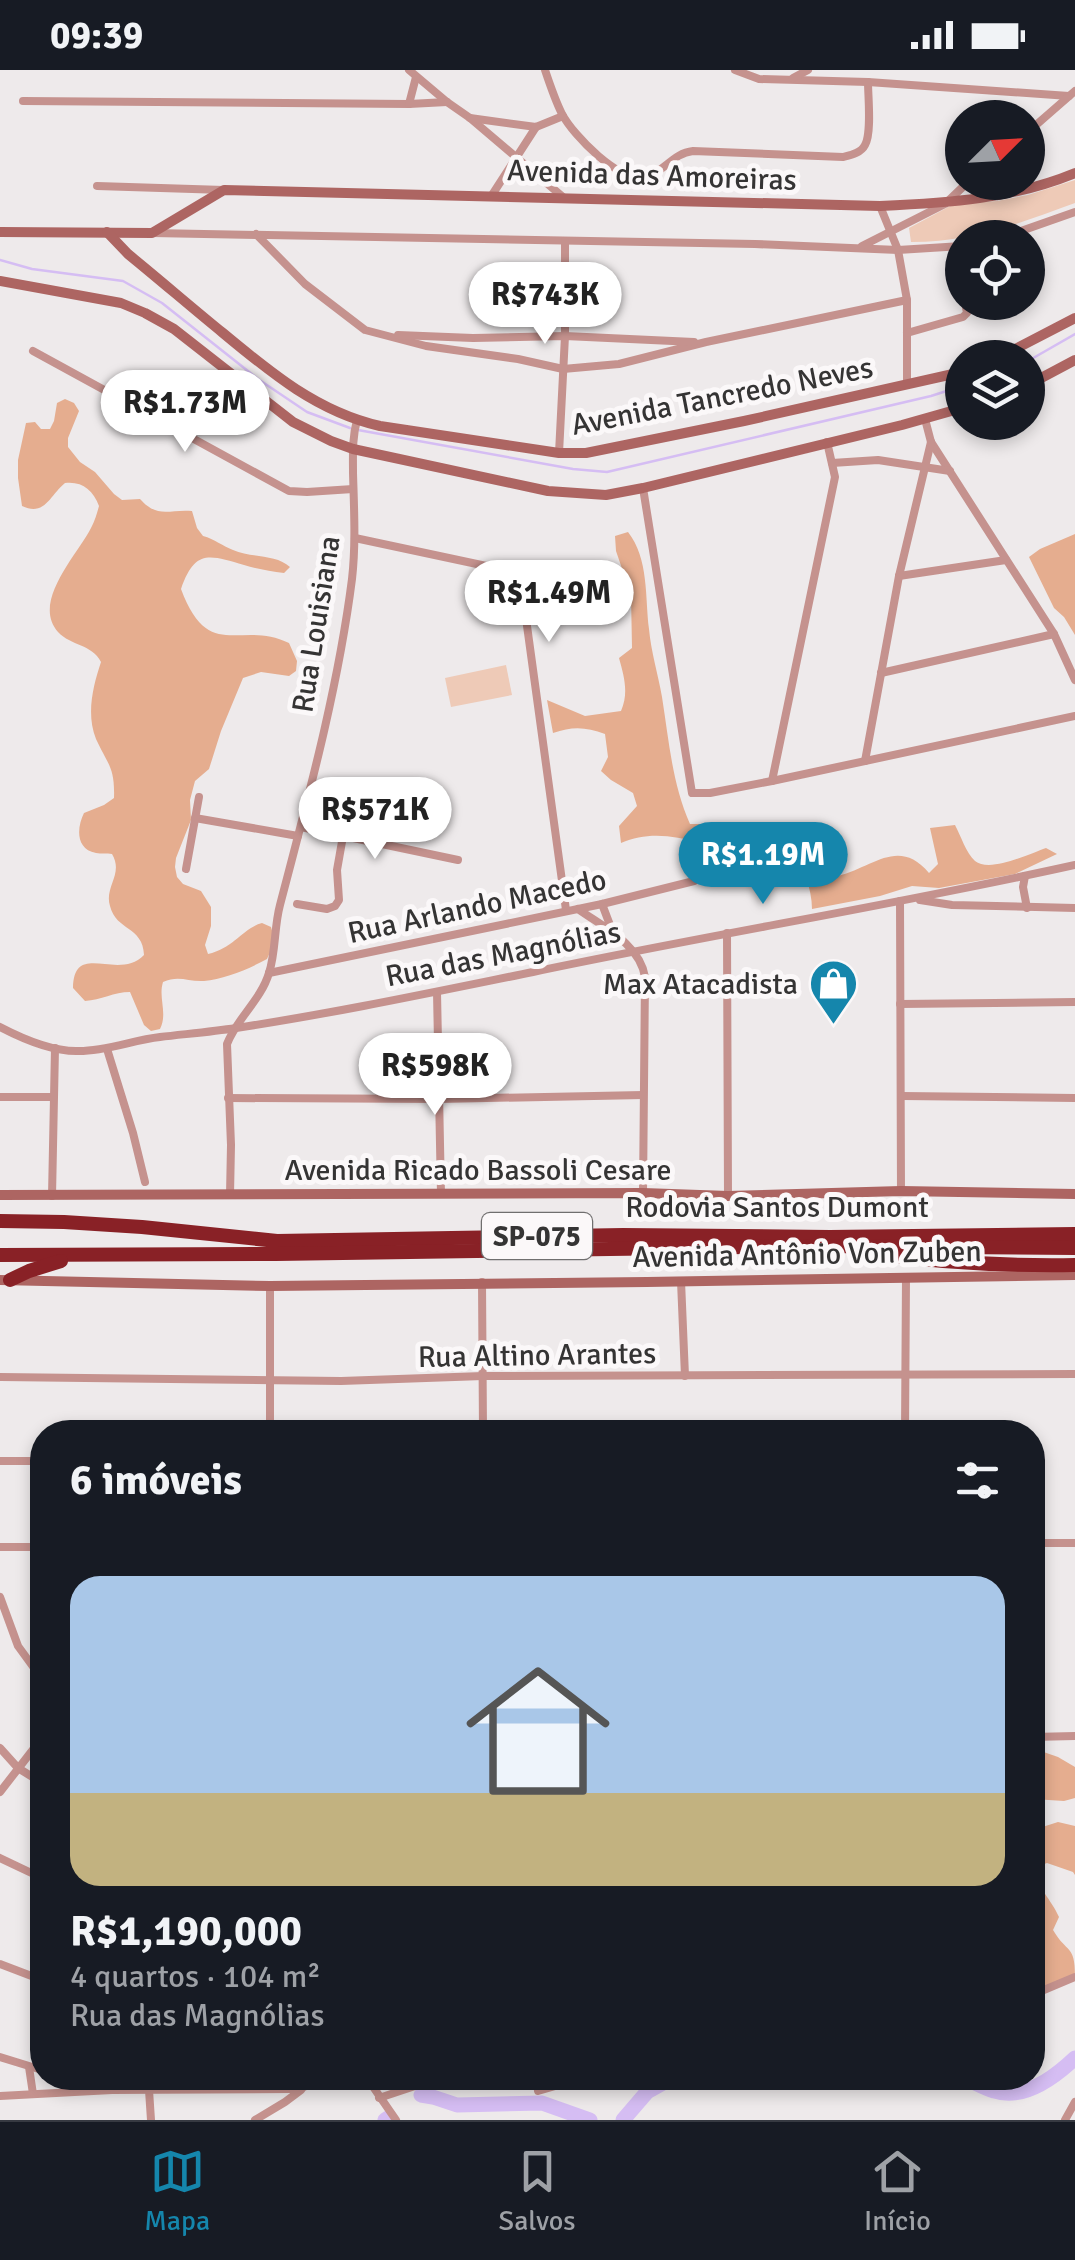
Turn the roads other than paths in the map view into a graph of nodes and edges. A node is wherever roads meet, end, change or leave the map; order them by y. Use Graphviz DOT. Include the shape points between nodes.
graph roads {
  1 [pos="545,70"];
  2 [pos="735,70"];
  3 [pos="808,70"];
  4 [pos="836,70"];
  5 [pos="412,73"];
  6 [pos="789,80"];
  7 [pos="841,82"];
  8 [pos="868,82"];
  9 [pos="1072,94"];
  10 [pos="23,100"];
  11 [pos="447,102"];
  12 [pos="409,104"];
  13 [pos="563,116"];
  14 [pos="1045,117"];
  15 [pos="470,118"];
  16 [pos="536,127"];
  17 [pos="516,156"];
  18 [pos="1075,173"];
  19 [pos="1045,185"];
  20 [pos="97,186"];
  21 [pos="224,190"];
  22 [pos="492,195"];
  23 [pos="563,198"];
  24 [pos="948,200"];
  25 [pos="971,200"];
  26 [pos="944,204"];
  27 [pos="880,206"];
  28 [pos="1075,212"];
  29 [pos="1045,223"];
  30 [pos="0,232"];
  31 [pos="107,232"];
  32 [pos="128,232"];
  33 [pos="892,232"];
  34 [pos="152,233"];
  35 [pos="256,234"];
  36 [pos="565,241"];
  37 [pos="945,247"];
  38 [pos="858,248"];
  39 [pos="898,250"];
  40 [pos="128,254"];
  41 [pos="0,281"];
  42 [pos="907,300"];
  43 [pos="1075,318"];
  44 [pos="953,320"];
  45 [pos="907,333"];
  46 [pos="378,335"];
  47 [pos="565,336"];
  48 [pos="1033,340"];
  49 [pos="706,342"];
  50 [pos="34,351"];
  51 [pos="620,352"];
  52 [pos="1075,360"];
  53 [pos="563,369"];
  54 [pos="945,376"];
  55 [pos="1045,376"];
  56 [pos="907,385"];
  57 [pos="945,413"];
  58 [pos="925,419"];
  59 [pos="356,423"];
  60 [pos="827,442"];
  61 [pos="931,442"];
  62 [pos="353,444"];
  63 [pos="560,453"];
  64 [pos="832,463"];
  65 [pos="926,467"];
  66 [pos="950,471"];
  67 [pos="643,488"];
  68 [pos="354,489"];
  69 [pos="355,538"];
  70 [pos="1006,560"];
  71 [pos="899,576"];
  72 [pos="1054,634"];
  73 [pos="881,673"];
  74 [pos="1075,680"];
  75 [pos="1075,716"];
  76 [pos="865,762"];
  77 [pos="772,782"];
  78 [pos="199,797"];
  79 [pos="195,818"];
  80 [pos="300,832"];
  81 [pos="343,836"];
  82 [pos="458,860"];
  83 [pos="1075,864"];
  84 [pos="186,869"];
  85 [pos="1024,876"];
  86 [pos="694,881"];
  87 [pos="912,899"];
  88 [pos="900,901"];
  89 [pos="296,904"];
  90 [pos="602,904"];
  91 [pos="1027,908"];
  92 [pos="1075,908"];
  93 [pos="571,909"];
  94 [pos="613,933"];
  95 [pos="727,933"];
  96 [pos="633,950"];
  97 [pos="269,974"];
  98 [pos="437,992"];
  99 [pos="1075,1002"];
  100 [pos="900,1004"];
  101 [pos="0,1027"];
  102 [pos="233,1029"];
  103 [pos="54,1048"];
  104 [pos="106,1049"];
  105 [pos="642,1095"];
  106 [pos="902,1096"];
  107 [pos="0,1097"];
  108 [pos="54,1097"];
  109 [pos="228,1098"];
  110 [pos="1075,1098"];
  111 [pos="439,1099"];
  112 [pos="145,1182"];
  113 [pos="901,1191"];
  114 [pos="643,1193"];
  115 [pos="440,1194"];
  116 [pos="1075,1194"];
  117 [pos="0,1195"];
  118 [pos="230,1195"];
  119 [pos="52,1196"];
  120 [pos="728,1196"];
  121 [pos="0,1221"];
  122 [pos="1075,1234"];
  123 [pos="823,1246"];
  124 [pos="1075,1248"];
  125 [pos="0,1255"];
  126 [pos="93,1256"];
  127 [pos="1075,1264"];
  128 [pos="1075,1274"];
  129 [pos="906,1278"];
  130 [pos="5,1280"];
  131 [pos="681,1281"];
  132 [pos="482,1282"];
  133 [pos="270,1286"];
  134 [pos="1075,1374"];
  135 [pos="483,1376"];
  136 [pos="685,1376"];
  137 [pos="906,1376"];
  138 [pos="0,1377"];
  139 [pos="269,1379"];
  140 [pos="270,1420"];
  141 [pos="483,1420"];
  142 [pos="905,1420"];
  143 [pos="0,1461"];
  144 [pos="30,1461"];
  145 [pos="1045,1543"];
  146 [pos="1075,1543"];
  147 [pos="0,1547"];
  148 [pos="30,1547"];
  149 [pos="0,1598"];
  150 [pos="30,1662"];
  151 [pos="1075,1736"];
  152 [pos="1045,1737"];
  153 [pos="0,1748"];
  154 [pos="30,1753"];
  155 [pos="18,1768"];
  156 [pos="30,1776"];
  157 [pos="0,1792"];
  158 [pos="0,1858"];
  159 [pos="30,1872"];
  160 [pos="0,1964"];
  161 [pos="30,1975"];
  162 [pos="1075,1976"];
  163 [pos="1045,1989"];
  164 [pos="0,2057"];
  165 [pos="29,2067"];
  166 [pos="30,2074"];
  167 [pos="32,2090"];
  168 [pos="112,2090"];
  169 [pos="150,2090"];
  170 [pos="260,2090"];
  171 [pos="300,2090"];
  172 [pos="376,2090"];
  173 [pos="403,2090"];
  174 [pos="544,2090"];
  175 [pos="538,2092"];
  176 [pos="33,2094"];
  177 [pos="0,2096"];
  178 [pos="379,2098"];
  179 [pos="1075,2102"];
  180 [pos="151,2120"];
  181 [pos="254,2120"];
  182 [pos="396,2120"];
  183 [pos="1065,2120"];
  1 -- 13 [label="street"];
  2 -- 6 [label="street"];
  3 -- 6 [label="street"];
  4 -- 7 [label="street"];
  5 -- 11 [label="street"];
  5 -- 12 [label="street"];
  6 -- 7 [label="street"];
  7 -- 8 [label="street"];
  8 -- 9 [label="street"];
  8 -- 13 [label="street" via="868,136 856,154 843,158 693,150 636,178 621,174"];
  9 -- 14 [label="street"];
  10 -- 12 [label="street"];
  11 -- 12 [label="street"];
  11 -- 15 [label="street"];
  13 -- 16 [label="street"];
  15 -- 16 [label="street"];
  15 -- 17 [label="street"];
  16 -- 17 [label="street"];
  17 -- 22 [label="street"];
  17 -- 23 [label="street"];
  18 -- 19 [label="main road, Avenida das Amoreiras"];
  20 -- 21 [label="street, Avenida das Amoreiras"];
  21 -- 22 [label="main road, Avenida das Amoreiras"];
  21 -- 34 [label="main road"];
  22 -- 23 [label="main road, Avenida das Amoreiras"];
  23 -- 27 [label="main road, Avenida das Amoreiras"];
  24 -- 26 [label="street"];
  25 -- 26 [label="main road, Avenida das Amoreiras"];
  26 -- 27 [label="main road, Avenida das Amoreiras"];
  26 -- 33 [label="street"];
  27 -- 33 [label="street"];
  28 -- 29 [label="street"];
  30 -- 31 [label="main road"];
  31 -- 32 [label="main road"];
  31 -- 40 [label="main road, Avenida Tancredo Neves"];
  32 -- 34 [label="main road"];
  32 -- 40 [label="main road"];
  33 -- 38 [label="street"];
  33 -- 39 [label="street"];
  34 -- 35 [label="street"];
  35 -- 36 [label="street"];
  35 -- 46 [label="street" via="305,284"];
  36 -- 38 [label="street"];
  36 -- 47 [label="street"];
  37 -- 39 [label="street"];
  38 -- 39 [label="street"];
  39 -- 42 [label="street"];
  40 -- 59 [label="main road, Avenida Tancredo Neves" via="269,372"];
  41 -- 62 [label="main road" via="145,312 293,422 331,442"];
  42 -- 45 [label="street"];
  42 -- 49 [label="street"];
  43 -- 48 [label="main road"];
  44 -- 45 [label="street"];
  45 -- 56 [label="street"];
  46 -- 47 [label="street"];
  46 -- 53 [label="street"];
  47 -- 51 [label="street"];
  47 -- 53 [label="street"];
  49 -- 51 [label="street"];
  49 -- 51 [label="street"];
  50 -- 68 [label="street" via="290,491"];
  51 -- 53 [label="street"];
  52 -- 55 [label="main road"];
  53 -- 63 [label="street"];
  54 -- 56 [label="main road, Avenida Tancredo Neves"];
  56 -- 63 [label="main road, Avenida Tancredo Neves" via="586,454"];
  57 -- 58 [label="main road"];
  58 -- 60 [label="main road"];
  58 -- 61 [label="street"];
  59 -- 62 [label="street, Rua Louisiana"];
  59 -- 63 [label="main road, Avenida Tancredo Neves"];
  60 -- 64 [label="street"];
  60 -- 67 [label="main road"];
  61 -- 65 [label="street"];
  61 -- 66 [label="street"];
  62 -- 67 [label="main road" via="548,491"];
  62 -- 68 [label="street, Rua Louisiana"];
  64 -- 65 [label="street"];
  64 -- 77 [label="street" via="835,476"];
  65 -- 66 [label="street"];
  65 -- 71 [label="street"];
  66 -- 70 [label="street"];
  67 -- 77 [label="street" via="692,793"];
  68 -- 69 [label="street, Rua Louisiana"];
  69 -- 80 [label="street, Rua Louisiana" via="338,664"];
  69 -- 93 [label="street" via="518,574"];
  70 -- 71 [label="street"];
  70 -- 72 [label="street"];
  71 -- 73 [label="street"];
  72 -- 73 [label="street"];
  72 -- 74 [label="street"];
  73 -- 76 [label="street"];
  75 -- 76 [label="street"];
  76 -- 77 [label="street"];
  78 -- 79 [label="street"];
  79 -- 80 [label="street"];
  79 -- 84 [label="street"];
  80 -- 81 [label="street"];
  80 -- 97 [label="street, Rua Louisiana"];
  81 -- 82 [label="street"];
  81 -- 89 [label="street" via="340,900 328,909"];
  83 -- 85 [label="street, Rua das Magnólias"];
  85 -- 87 [label="street, Rua das Magnólias"];
  85 -- 91 [label="street"];
  86 -- 90 [label="street, Rua Arlando Macedo"];
  87 -- 88 [label="street, Rua das Magnólias"];
  87 -- 91 [label="street"];
  88 -- 95 [label="street, Rua das Magnólias"];
  88 -- 100 [label="street"];
  90 -- 93 [label="street, Rua Arlando Macedo"];
  90 -- 94 [label="street"];
  91 -- 92 [label="street"];
  93 -- 94 [label="street"];
  93 -- 97 [label="street, Rua Arlando Macedo"];
  94 -- 96 [label="street"];
  95 -- 96 [label="street, Rua das Magnólias"];
  95 -- 120 [label="street"];
  96 -- 98 [label="street, Rua das Magnólias"];
  96 -- 105 [label="street" via="645,977"];
  97 -- 102 [label="street, Rua Louisiana"];
  98 -- 102 [label="street, Rua das Magnólias"];
  98 -- 111 [label="street"];
  99 -- 100 [label="street"];
  100 -- 106 [label="street"];
  101 -- 103 [label="street, Rua das Magnólias"];
  102 -- 104 [label="street, Rua das Magnólias"];
  102 -- 109 [label="street"];
  103 -- 104 [label="street, Rua das Magnólias"];
  103 -- 108 [label="street"];
  104 -- 112 [label="street"];
  105 -- 111 [label="street"];
  105 -- 114 [label="street"];
  106 -- 110 [label="street"];
  106 -- 113 [label="street"];
  107 -- 108 [label="street"];
  108 -- 119 [label="street"];
  109 -- 111 [label="street"];
  109 -- 118 [label="street"];
  111 -- 115 [label="street"];
  113 -- 116 [label="main road, Avenida Ricado Bassoli Cesare"];
  113 -- 120 [label="main road, Avenida Ricado Bassoli Cesare"];
  114 -- 115 [label="main road, Avenida Ricado Bassoli Cesare"];
  114 -- 120 [label="main road, Avenida Ricado Bassoli Cesare"];
  115 -- 118 [label="main road, Avenida Ricado Bassoli Cesare"];
  117 -- 119 [label="main road, Avenida Ricado Bassoli Cesare"];
  118 -- 119 [label="main road, Avenida Ricado Bassoli Cesare"];
  121 -- 122 [label="highway, Rodovia Santos Dumont / SP-075" via="276,1241"];
  123 -- 124 [label="highway, Rodovia Santos Dumont / SP-075"];
  123 -- 126 [label="highway, Rodovia Santos Dumont / SP-075"];
  123 -- 127 [label="highway" via="932,1262"];
  125 -- 126 [label="highway, Rodovia Santos Dumont / SP-075"];
  126 -- 130 [label="highway"];
  128 -- 129 [label="main road, Avenida Antônio Von Zuben"];
  129 -- 131 [label="main road, Avenida Antônio Von Zuben"];
  129 -- 137 [label="street"];
  130 -- 133 [label="main road, Avenida Antônio Von Zuben"];
  131 -- 132 [label="main road, Avenida Antônio Von Zuben"];
  131 -- 136 [label="street"];
  132 -- 133 [label="main road, Avenida Antônio Von Zuben"];
  132 -- 135 [label="street"];
  133 -- 139 [label="street"];
  134 -- 137 [label="street, Rua Altino Arantes"];
  135 -- 136 [label="street, Rua Altino Arantes"];
  135 -- 139 [label="street, Rua Altino Arantes"];
  135 -- 141 [label="street"];
  136 -- 137 [label="street, Rua Altino Arantes"];
  137 -- 142 [label="street"];
  138 -- 139 [label="street, Rua Altino Arantes"];
  139 -- 140 [label="street"];
  143 -- 144 [label="street"];
  145 -- 146 [label="street"];
  147 -- 148 [label="street"];
  149 -- 150 [label="street"];
  151 -- 152 [label="street"];
  153 -- 155 [label="street"];
  154 -- 155 [label="street"];
  155 -- 156 [label="street"];
  155 -- 157 [label="street"];
  158 -- 159 [label="street"];
  160 -- 161 [label="street"];
  162 -- 163 [label="street"];
  164 -- 165 [label="street"];
  165 -- 166 [label="street"];
  167 -- 176 [label="street"];
  168 -- 169 [label="street"];
  168 -- 176 [label="street"];
  169 -- 170 [label="street"];
  169 -- 180 [label="street"];
  171 -- 181 [label="street"];
  172 -- 178 [label="street"];
  173 -- 178 [label="street"];
  174 -- 175 [label="street"];
  176 -- 177 [label="street"];
  178 -- 182 [label="street"];
  179 -- 183 [label="street"];
}
